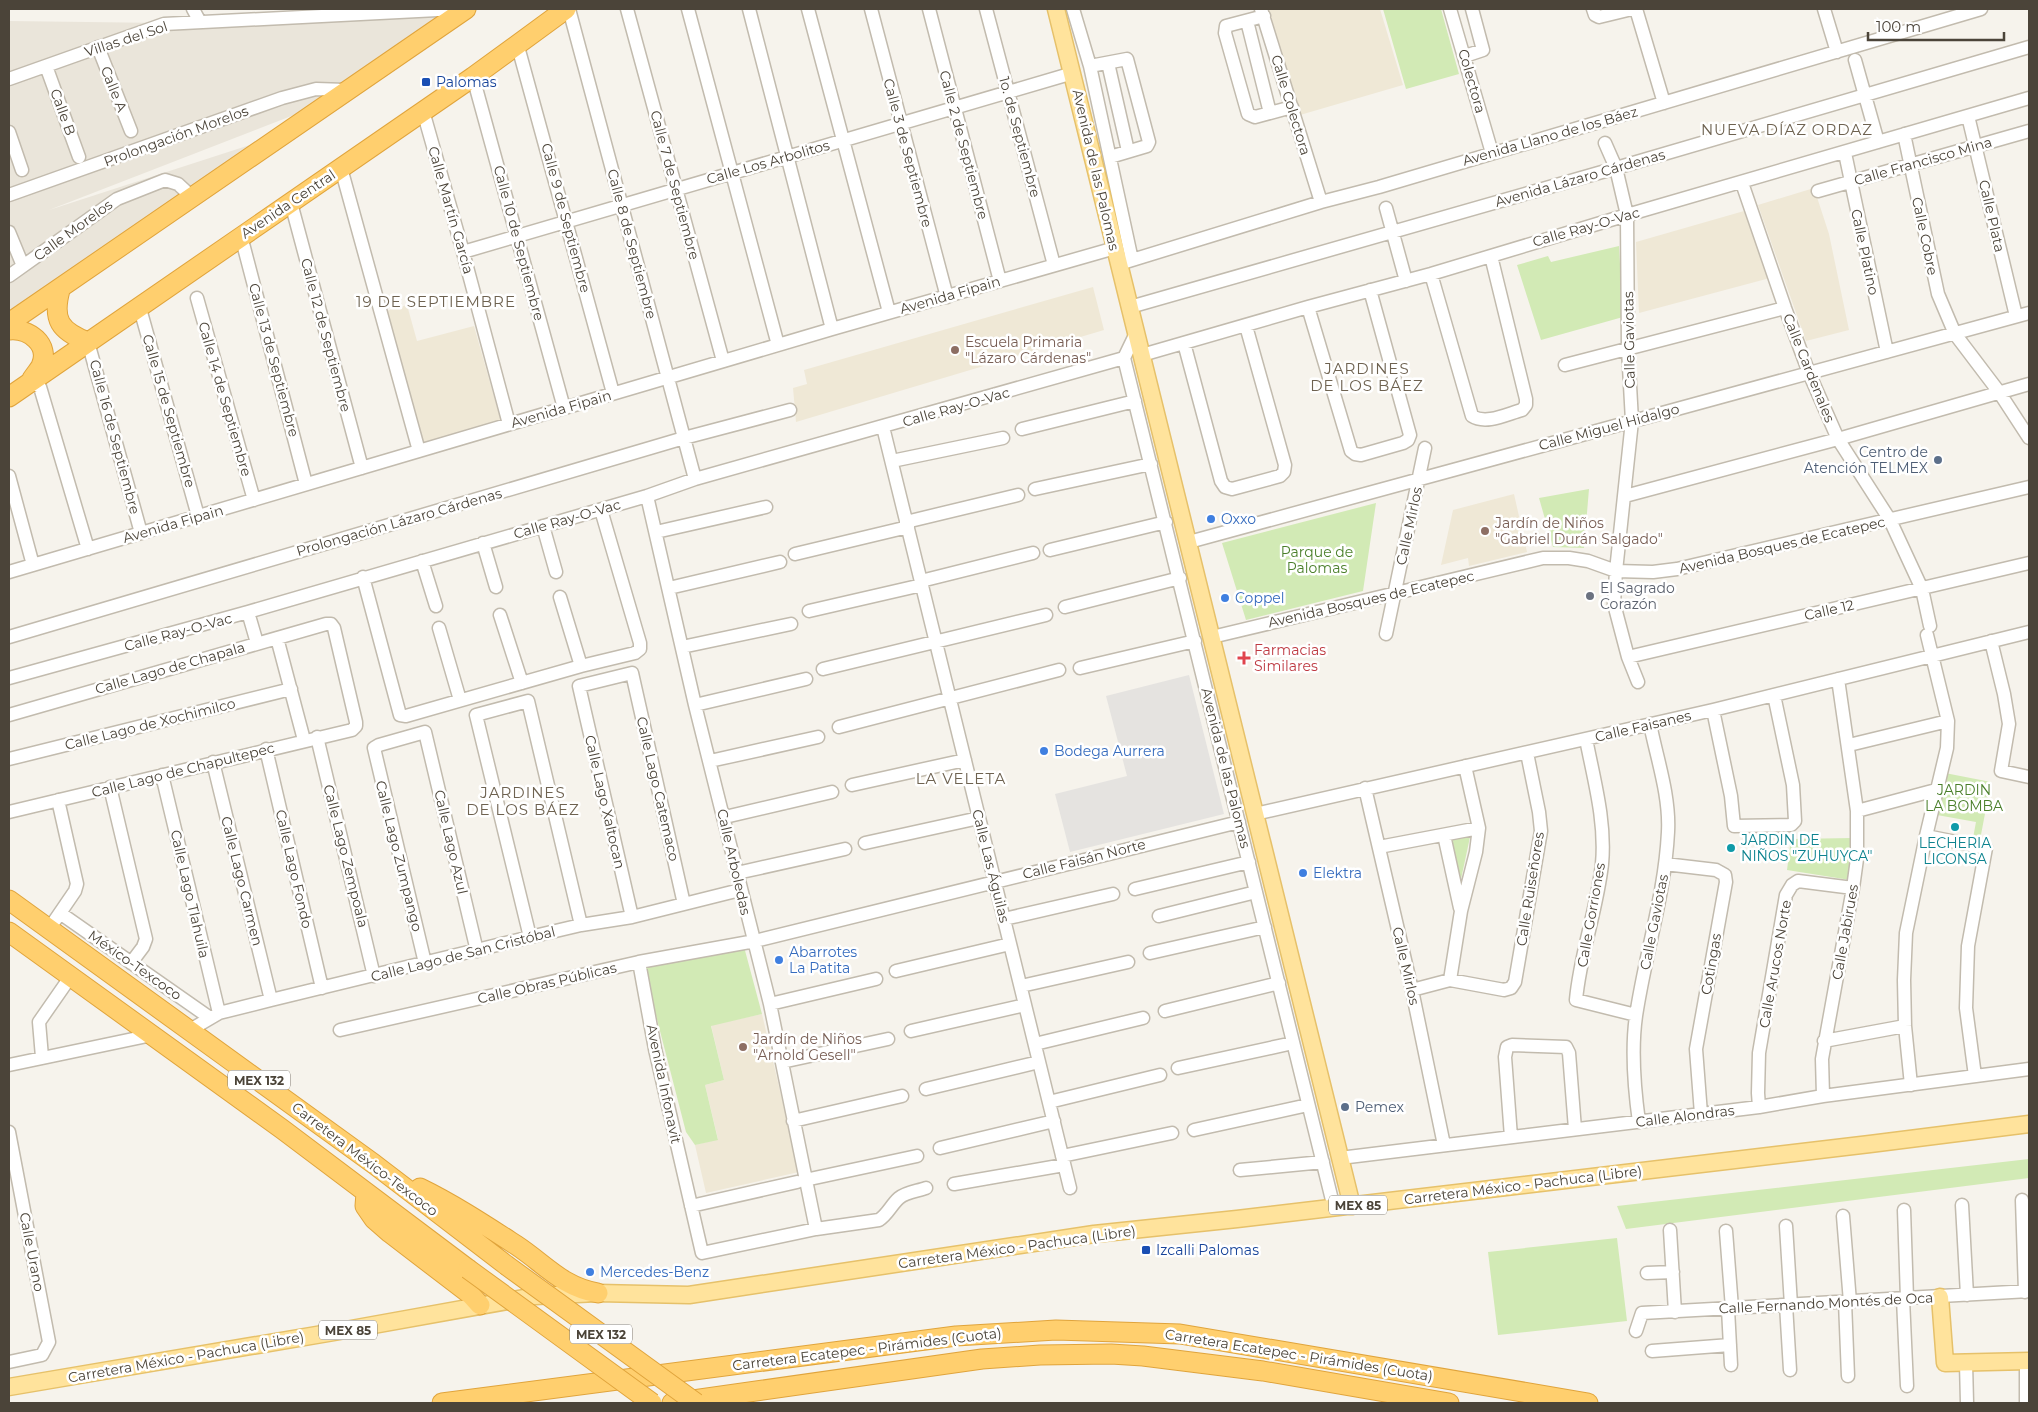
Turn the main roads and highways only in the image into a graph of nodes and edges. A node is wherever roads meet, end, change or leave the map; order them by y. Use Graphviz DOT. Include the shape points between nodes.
graph roads {
  1 [pos="466,9"];
  2 [pos="568,9"];
  3 [pos="1056,9"];
  4 [pos="60,290"];
  5 [pos="9,323"];
  6 [pos="9,330"];
  7 [pos="88,342"];
  8 [pos="30,382"];
  9 [pos="9,396"];
  10 [pos="9,900"];
  11 [pos="9,932"];
  12 [pos="2029,1124"];
  13 [pos="384,1172"];
  14 [pos="366,1193"];
  15 [pos="1352,1206"];
  16 [pos="598,1293"];
  17 [pos="1940,1297"];
  18 [pos="480,1305"];
  19 [pos="2028,1361"];
  20 [pos="9,1387"];
  21 [pos="442,1403"];
  22 [pos="652,1403"];
  23 [pos="672,1403"];
  24 [pos="696,1403"];
  25 [pos="1449,1403"];
  26 [pos="1588,1403"];
  1 -- 4 [label="highway"];
  2 -- 7 [label="highway, Avenida Central"];
  3 -- 15 [label="main road, Avenida de las Palomas" via="1115,248 1126,262 1130,307"];
  4 -- 5 [label="highway"];
  4 -- 7 [label="highway" via="56,312 62,327"];
  6 -- 8 [label="highway" via="34,335 43,348 42,365"];
  7 -- 8 [label="highway, Avenida Central"];
  8 -- 9 [label="highway, Avenida Central"];
  10 -- 13 [label="highway, Carretera México-Texcoco / MEX 132"];
  11 -- 14 [label="highway, Carretera México-Texcoco / MEX 132"];
  12 -- 15 [label="main road, Carretera México - Pachuca (Libre) / MEX 85"];
  13 -- 16 [label="highway" via="455,1207 515,1245 563,1281"];
  13 -- 24 [label="highway, Carretera México-Texcoco / MEX 132, bridge"];
  14 -- 18 [label="highway" via="365,1206 378,1222"];
  14 -- 22 [label="highway, Carretera México-Texcoco / MEX 132, bridge"];
  15 -- 16 [label="main road, Carretera México - Pachuca (Libre) / MEX 85" via="1094,1234 688,1296"];
  16 -- 18 [label="main road, Carretera México - Pachuca (Libre) / MEX 85" via="535,1296"];
  17 -- 19 [label="main road" via="1945,1363"];
  18 -- 20 [label="main road, Carretera México - Pachuca (Libre) / MEX 85"];
  21 -- 26 [label="highway, Carretera Ecatepec - Pirámides (Cuota)" via="956,1336 1056,1330 1180,1334"];
  23 -- 25 [label="highway, Carretera Ecatepec - Pirámides (Cuota)" via="982,1359 1111,1354 1263,1371"];
}
